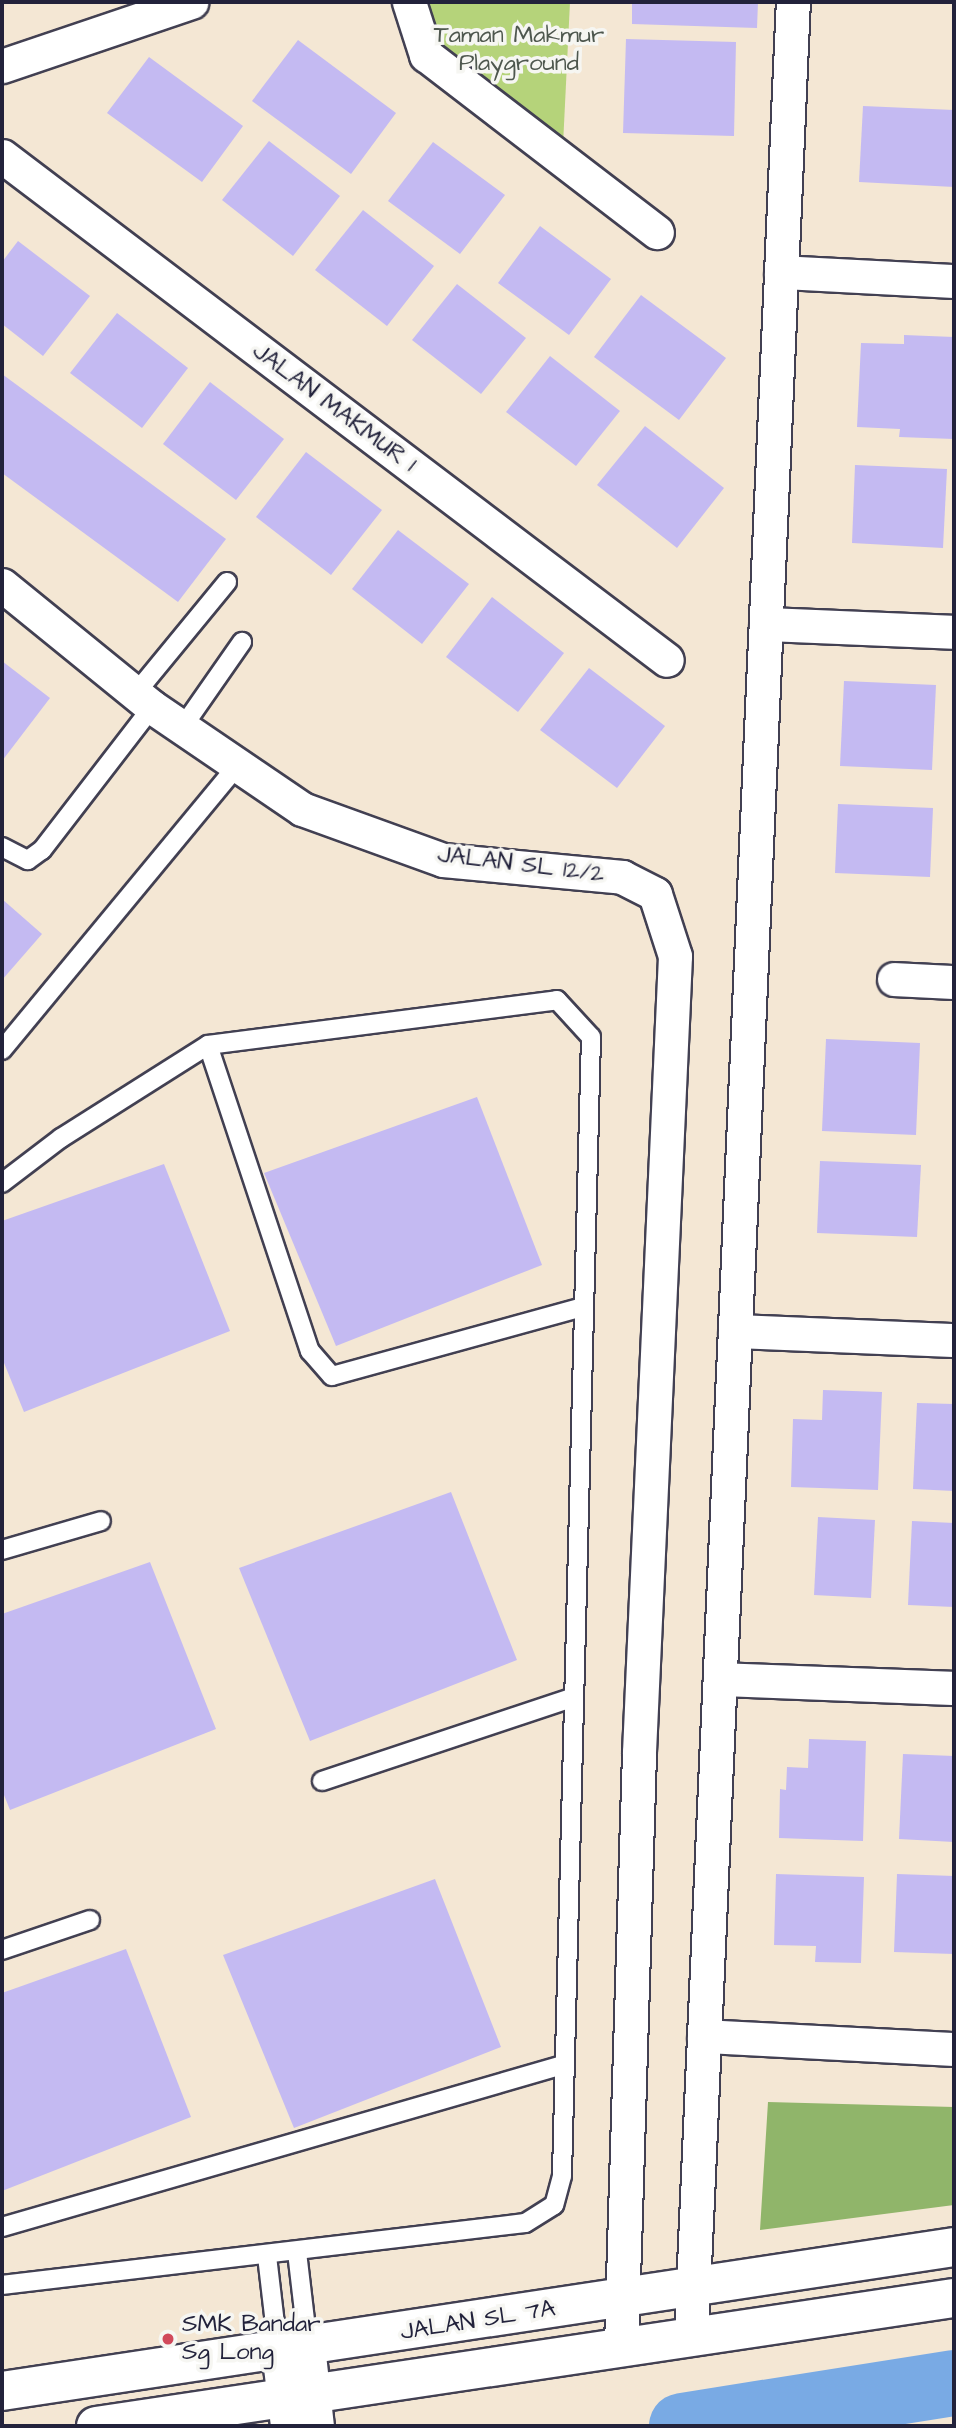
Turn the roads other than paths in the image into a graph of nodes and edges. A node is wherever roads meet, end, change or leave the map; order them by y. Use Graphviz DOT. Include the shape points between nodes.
graph roads {
  1 [pos="191,2"];
  2 [pos="410,2"];
  3 [pos="793,2"];
  4 [pos="2,66"];
  5 [pos="2,156"];
  6 [pos="657,232"];
  7 [pos="781,272"];
  8 [pos="954,281"];
  9 [pos="227,582"];
  10 [pos="2,585"];
  11 [pos="766,624"];
  12 [pos="954,632"];
  13 [pos="242,642"];
  14 [pos="667,660"];
  15 [pos="143,701"];
  16 [pos="182,728"];
  17 [pos="237,766"];
  18 [pos="2,847"];
  19 [pos="894,979"];
  20 [pos="954,982"];
  21 [pos="208,1045"];
  22 [pos="2,1050"];
  23 [pos="2,1183"];
  24 [pos="583,1307"];
  25 [pos="735,1331"];
  26 [pos="954,1340"];
  27 [pos="101,1521"];
  28 [pos="2,1550"];
  29 [pos="720,1679"];
  30 [pos="954,1688"];
  31 [pos="572,1698"];
  32 [pos="322,1781"];
  33 [pos="90,1920"];
  34 [pos="2,1950"];
  35 [pos="704,2036"];
  36 [pos="954,2049"];
  37 [pos="563,2065"];
  38 [pos="2,2227"];
  39 [pos="954,2247"];
  40 [pos="298,2252"];
  41 [pos="267,2256"];
  42 [pos="2,2285"];
  43 [pos="693,2286"];
  44 [pos="622,2298"];
  45 [pos="954,2298"];
  46 [pos="691,2334"];
  47 [pos="621,2346"];
  48 [pos="293,2348"];
  49 [pos="2,2391"];
  50 [pos="300,2411"];
  51 [pos="96,2426"];
  1 -- 4 [label="street"];
  2 -- 6 [label="street" via="426,55"];
  3 -- 7 [label="street"];
  5 -- 14 [label="street, JALAN MAKMUR 1"];
  7 -- 8 [label="street"];
  7 -- 11 [label="street"];
  9 -- 15 [label="lane"];
  10 -- 15 [label="street, JALAN SL 12/2"];
  11 -- 12 [label="street"];
  11 -- 25 [label="street"];
  13 -- 16 [label="lane"];
  15 -- 16 [label="street, JALAN SL 12/2"];
  15 -- 18 [label="lane" via="42,850 28,860"];
  16 -- 17 [label="street, JALAN SL 12/2"];
  17 -- 22 [label="lane"];
  17 -- 44 [label="street, JALAN SL 12/2" via="302,808 443,860 622,877 654,894 675,956 640,1739"];
  19 -- 20 [label="street"];
  21 -- 23 [label="lane" via="61,1138"];
  21 -- 24 [label="lane" via="310,1351 332,1376"];
  21 -- 24 [label="lane" via="557,1000 591,1037"];
  24 -- 31 [label="lane"];
  25 -- 26 [label="street"];
  25 -- 29 [label="street"];
  27 -- 28 [label="lane"];
  29 -- 30 [label="street"];
  29 -- 35 [label="street"];
  31 -- 32 [label="lane"];
  31 -- 37 [label="lane"];
  33 -- 34 [label="lane"];
  35 -- 36 [label="street"];
  35 -- 43 [label="street"];
  37 -- 38 [label="lane"];
  37 -- 40 [label="lane" via="562,2176 554,2205 525,2223"];
  39 -- 43 [label="street, JALAN SL 7A"];
  40 -- 41 [label="lane"];
  40 -- 48 [label="lane"];
  41 -- 42 [label="lane"];
  41 -- 48 [label="lane"];
  43 -- 44 [label="street, JALAN SL 7A"];
  43 -- 46 [label="street"];
  44 -- 47 [label="street"];
  44 -- 48 [label="street, JALAN SL 7A"];
  45 -- 46 [label="street, JALAN SL 7A"];
  46 -- 47 [label="street, JALAN SL 7A"];
  47 -- 50 [label="street, JALAN SL 7A"];
  48 -- 49 [label="street, JALAN SL 7A"];
  48 -- 50 [label="street"];
  50 -- 51 [label="street, JALAN SL 7A"];
}
